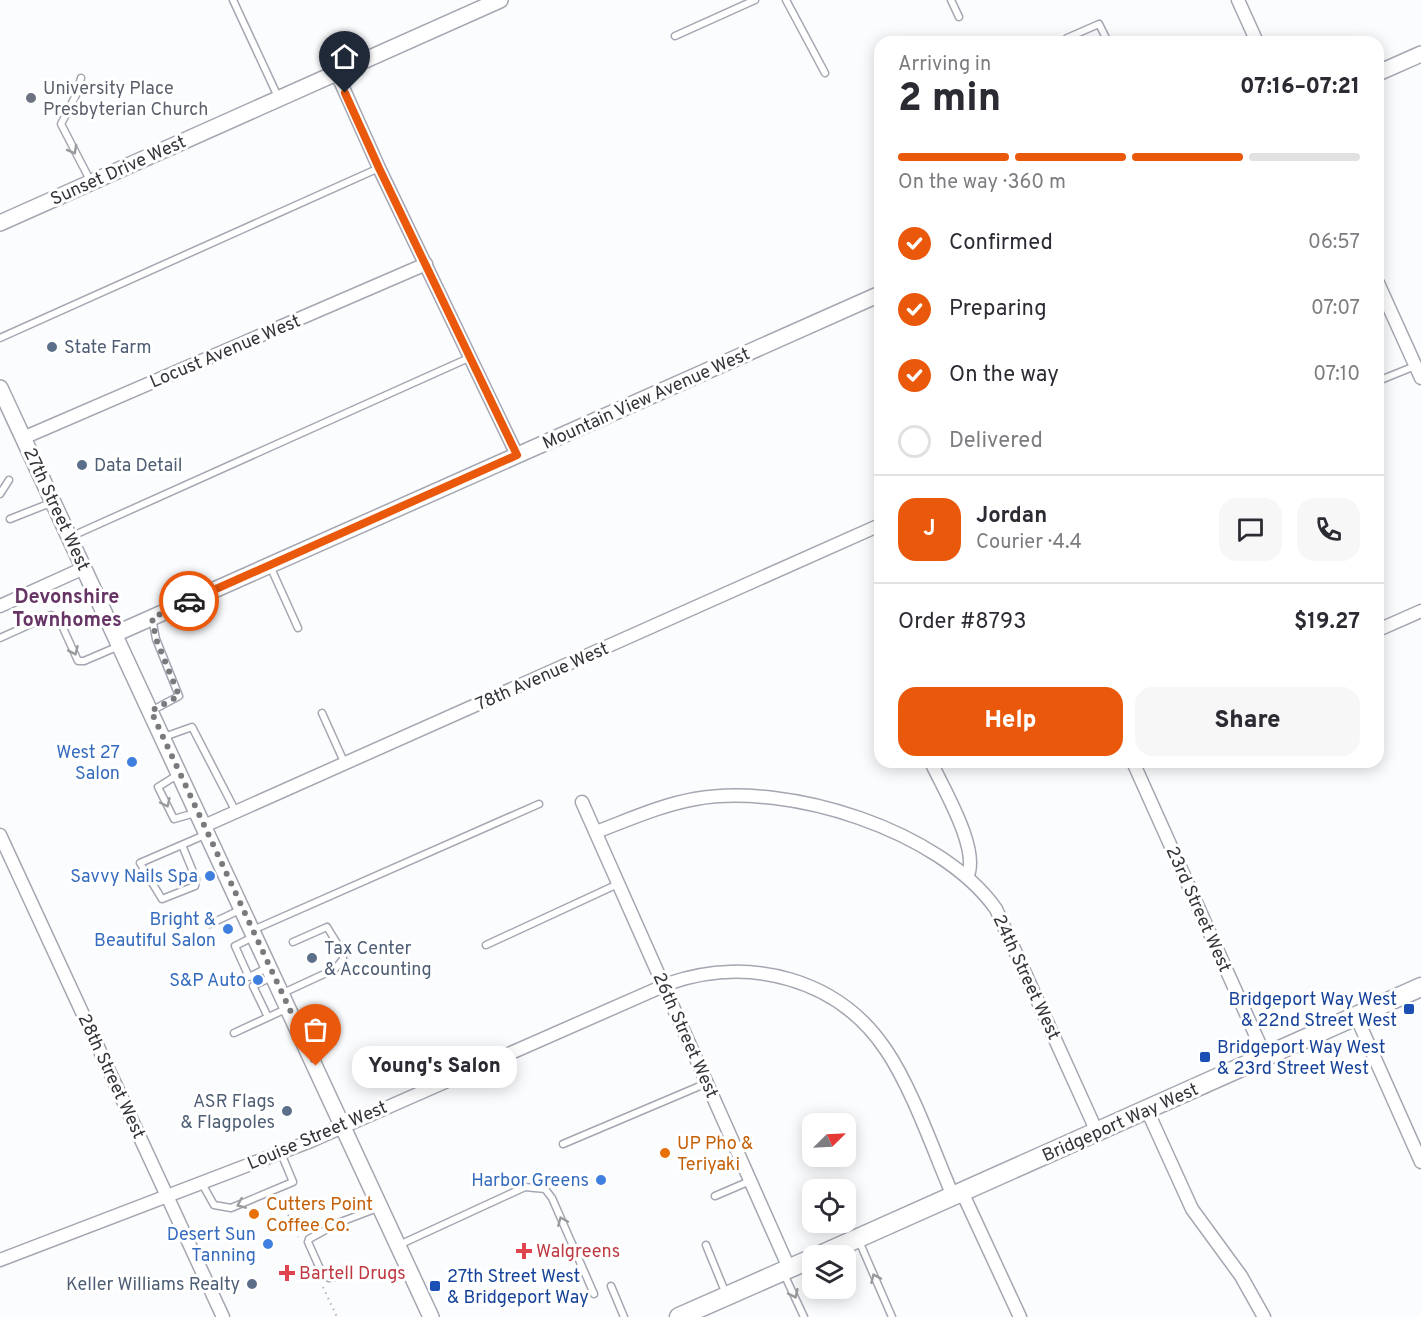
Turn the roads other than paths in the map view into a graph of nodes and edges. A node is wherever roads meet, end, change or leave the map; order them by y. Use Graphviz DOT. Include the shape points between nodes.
graph roads {
  1 [pos="233,0"];
  2 [pos="500,0"];
  3 [pos="754,0"];
  4 [pos="786,0"];
  5 [pos="951,0"];
  6 [pos="1238,0"];
  7 [pos="959,17"];
  8 [pos="675,36"];
  9 [pos="1072,36"];
  10 [pos="1105,36"];
  11 [pos="1254,36"];
  12 [pos="1421,54"];
  13 [pos="1384,70"];
  14 [pos="825,73"];
  15 [pos="337,74"];
  16 [pos="81,78"];
  17 [pos="279,99"];
  18 [pos="379,168"];
  19 [pos="91,182"];
  20 [pos="0,222"];
  21 [pos="426,264"];
  22 [pos="1384,296"];
  23 [pos="874,297"];
  24 [pos="0,338"];
  25 [pos="471,357"];
  26 [pos="1416,365"];
  27 [pos="1384,378"];
  28 [pos="1421,378"];
  29 [pos="1,393"];
  30 [pos="23,438"];
  31 [pos="517,455"];
  32 [pos="9,480"];
  33 [pos="0,494"];
  34 [pos="53,502"];
  35 [pos="10,519"];
  36 [pos="874,528"];
  37 [pos="70,537"];
  38 [pos="270,565"];
  39 [pos="84,568"];
  40 [pos="0,606"];
  41 [pos="1421,612"];
  42 [pos="152,618"];
  43 [pos="1384,627"];
  44 [pos="297,628"];
  45 [pos="0,638"];
  46 [pos="118,640"];
  47 [pos="151,711"];
  48 [pos="322,713"];
  49 [pos="163,738"];
  50 [pos="345,764"];
  51 [pos="933,768"];
  52 [pos="1136,768"];
  53 [pos="180,774"];
  54 [pos="582,802"];
  55 [pos="539,804"];
  56 [pos="236,812"];
  57 [pos="203,824"];
  58 [pos="596,832"];
  59 [pos="0,835"];
  60 [pos="182,845"];
  61 [pos="967,877"];
  62 [pos="618,884"];
  63 [pos="243,908"];
  64 [pos="210,924"];
  65 [pos="254,933"];
  66 [pos="293,942"];
  67 [pos="486,945"];
  68 [pos="272,971"];
  69 [pos="664,986"];
  70 [pos="1421,987"];
  71 [pos="282,993"];
  72 [pos="289,1007"];
  73 [pos="1356,1016"];
  74 [pos="268,1017"];
  75 [pos="234,1032"];
  76 [pos="1265,1056"];
  77 [pos="707,1083"];
  78 [pos="1147,1110"];
  79 [pos="344,1125"];
  80 [pos="1096,1132"];
  81 [pos="563,1144"];
  82 [pos="281,1152"];
  83 [pos="1421,1162"];
  84 [pos="750,1181"];
  85 [pos="201,1182"];
  86 [pos="167,1194"];
  87 [pos="957,1194"];
  88 [pos="715,1196"];
  89 [pos="381,1207"];
  90 [pos="858,1238"];
  91 [pos="398,1245"];
  92 [pos="706,1245"];
  93 [pos="842,1245"];
  94 [pos="0,1260"];
  95 [pos="802,1263"];
  96 [pos="786,1270"];
  97 [pos="338,1276"];
  98 [pos="611,1286"];
  99 [pos="594,1294"];
  100 [pos="727,1296"];
  101 [pos="223,1317"];
  102 [pos="431,1317"];
  103 [pos="624,1317"];
  104 [pos="679,1317"];
  105 [pos="804,1317"];
  106 [pos="892,1317"];
  107 [pos="1020,1317"];
  108 [pos="1263,1317"];
  1 -- 17 [label="lane"];
  2 -- 15 [label="street, Sunset Drive West"];
  3 -- 8 [label="lane"];
  4 -- 14 [label="lane"];
  5 -- 7 [label="lane"];
  6 -- 11 [label="street"];
  9 -- 10 [label="lane" via="1099,24"];
  12 -- 13 [label="street"];
  15 -- 17 [label="street, Sunset Drive West"];
  15 -- 18 [label="street"];
  16 -- 19 [label="lane, one-way" via="61,124"];
  17 -- 19 [label="street, Sunset Drive West"];
  18 -- 21 [label="street"];
  18 -- 24 [label="lane"];
  19 -- 20 [label="street, Sunset Drive West"];
  21 -- 25 [label="street"];
  21 -- 30 [label="street, Locust Avenue West"];
  22 -- 26 [label="street"];
  23 -- 31 [label="street, Mountain View Avenue West"];
  25 -- 31 [label="street"];
  25 -- 37 [label="lane"];
  26 -- 27 [label="lane"];
  26 -- 28 [label="street"];
  29 -- 30 [label="street, 27th Street West"];
  30 -- 34 [label="street, 27th Street West"];
  31 -- 38 [label="street, Mountain View Avenue West"];
  32 -- 33 [label="lane"];
  34 -- 35 [label="lane"];
  34 -- 37 [label="street, 27th Street West"];
  36 -- 50 [label="street, 78th Avenue West"];
  37 -- 39 [label="street, 27th Street West"];
  38 -- 42 [label="street, Mountain View Avenue West"];
  38 -- 44 [label="lane"];
  39 -- 40 [label="street"];
  39 -- 46 [label="street, 27th Street West"];
  41 -- 43 [label="street"];
  42 -- 46 [label="street, Mountain View Avenue West"];
  42 -- 47 [label="lane" via="156,639 179,696"];
  45 -- 46 [label="lane, one-way" via="51,615 59,619 78,661"];
  46 -- 47 [label="street, 27th Street West"];
  47 -- 49 [label="street, 27th Street West"];
  48 -- 50 [label="lane"];
  49 -- 53 [label="street, 27th Street West"];
  49 -- 56 [label="lane" via="192,727"];
  50 -- 56 [label="street, 78th Avenue West"];
  51 -- 61 [label="street" via="968,845 971,863"];
  52 -- 76 [label="street, 23rd Street West"];
  53 -- 57 [label="street, 27th Street West"];
  53 -- 57 [label="lane, one-way" via="159,787 174,819"];
  54 -- 58 [label="street, 26th Street West"];
  55 -- 65 [label="lane"];
  56 -- 57 [label="street, 78th Avenue West"];
  57 -- 60 [label="lane"];
  57 -- 63 [label="street, 27th Street West"];
  58 -- 61 [label="street, 24th Street West" via="659,808 696,799 729,796 790,800 866,820 922,847"];
  58 -- 62 [label="street, 26th Street West"];
  59 -- 86 [label="street, 28th Street West"];
  60 -- 60 [label="lane" via="196,879 195,886 162,899 140,863"];
  61 -- 80 [label="street, 24th Street West" via="987,896 1006,927"];
  62 -- 67 [label="lane"];
  62 -- 69 [label="street, 26th Street West"];
  63 -- 64 [label="lane"];
  63 -- 65 [label="street, 27th Street West"];
  65 -- 68 [label="street, 27th Street West"];
  65 -- 68 [label="lane" via="235,946 249,977"];
  66 -- 71 [label="lane" via="327,927 343,959 334,969"];
  68 -- 71 [label="street, 27th Street West"];
  68 -- 74 [label="lane" via="253,986"];
  69 -- 77 [label="street, 26th Street West"];
  69 -- 79 [label="street, Louise Street West"];
  69 -- 87 [label="street, Louise Street West" via="701,976 765,973 802,982 840,1003 874,1034 894,1062"];
  70 -- 73 [label="main road, Bridgeport Way West"];
  71 -- 72 [label="street, 27th Street West"];
  72 -- 74 [label="lane"];
  72 -- 79 [label="street, 27th Street West"];
  73 -- 76 [label="main road, Bridgeport Way West"];
  73 -- 83 [label="street"];
  74 -- 75 [label="lane"];
  76 -- 78 [label="main road, Bridgeport Way West"];
  77 -- 81 [label="lane"];
  77 -- 84 [label="street, 26th Street West"];
  78 -- 80 [label="main road, Bridgeport Way West"];
  78 -- 108 [label="street" via="1192,1209 1241,1275"];
  79 -- 82 [label="street, Louise Street West"];
  79 -- 89 [label="street, 27th Street West"];
  80 -- 87 [label="main road, Bridgeport Way West"];
  82 -- 85 [label="street, Louise Street West"];
  82 -- 85 [label="lane, one-way" via="292,1182 226,1209 214,1205"];
  84 -- 88 [label="lane"];
  84 -- 96 [label="street, 26th Street West"];
  85 -- 86 [label="street, Louise Street West"];
  86 -- 94 [label="street, Louise Street West"];
  86 -- 101 [label="street, 28th Street West"];
  87 -- 90 [label="main road, Bridgeport Way West"];
  87 -- 107 [label="street, Louise Street West"];
  89 -- 91 [label="street, 27th Street West"];
  89 -- 97 [label="lane" via="318,1232 308,1242 321,1271 329,1278"];
  90 -- 93 [label="main road, Bridgeport Way West"];
  106 -- 90 [label="lane, one-way"];
  99 -- 91 [label="lane, one-way" via="545,1189 525,1188"];
  91 -- 102 [label="street, 27th Street West"];
  92 -- 100 [label="lane"];
  95 -- 96 [label="main road"];
  96 -- 100 [label="main road"];
  96 -- 105 [label="lane, one-way"];
  98 -- 103 [label="lane"];
  100 -- 104 [label="main road"];
}
